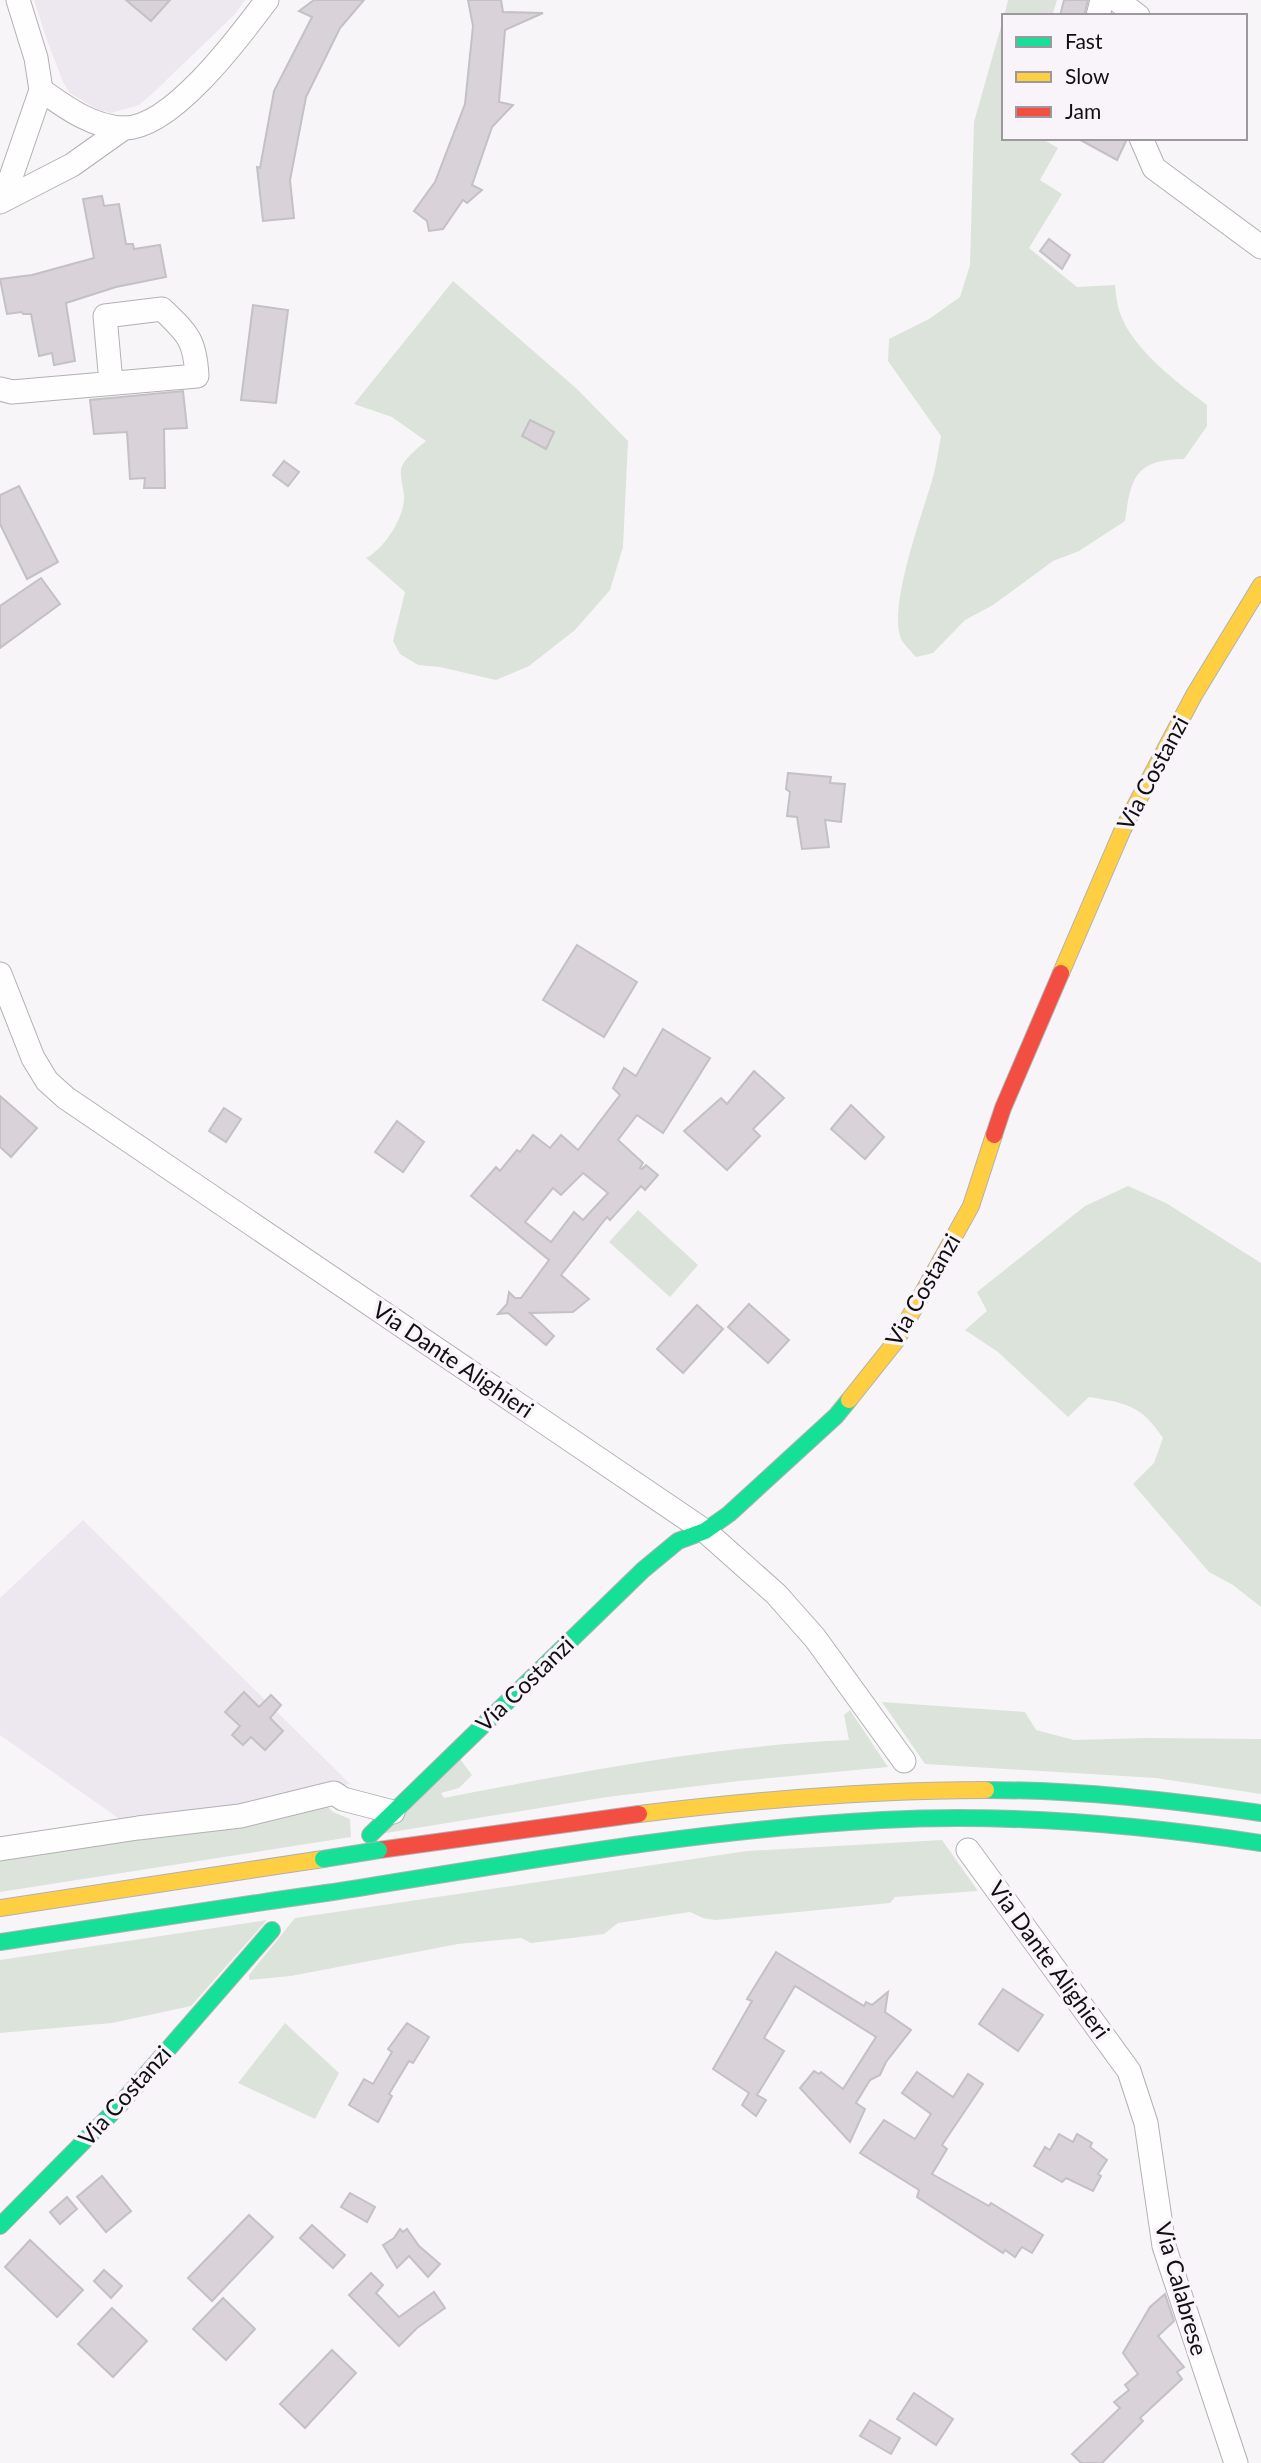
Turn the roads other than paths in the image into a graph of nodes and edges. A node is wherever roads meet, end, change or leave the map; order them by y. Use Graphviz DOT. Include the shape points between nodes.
graph roads {
  1 [pos="18,0"];
  2 [pos="267,0"];
  3 [pos="1117,0"];
  4 [pos="1135,14"];
  5 [pos="41,90"];
  6 [pos="124,128"];
  7 [pos="1142,140"];
  8 [pos="2,201"];
  9 [pos="1261,247"];
  10 [pos="111,383"];
  11 [pos="0,388"];
  12 [pos="1261,585"];
  13 [pos="0,974"];
  14 [pos="705,1531"];
  15 [pos="904,1761"];
  16 [pos="393,1812"];
  17 [pos="1261,1813"];
  18 [pos="370,1835"];
  19 [pos="1261,1843"];
  20 [pos="0,1849"];
  21 [pos="968,1850"];
  22 [pos="0,1908"];
  23 [pos="272,1930"];
  24 [pos="0,1942"];
  25 [pos="1129,2071"];
  26 [pos="0,2226"];
  27 [pos="1236,2463"];
  1 -- 5 [label="street"];
  2 -- 6 [label="street" via="183,99 161,116"];
  3 -- 4 [label="street"];
  5 -- 6 [label="street" via="70,111"];
  5 -- 8 [label="street"];
  6 -- 8 [label="street" via="72,165"];
  7 -- 9 [label="street" via="1154,168"];
  10 -- 10 [label="street" via="197,376 195,349 162,309 106,316"];
  10 -- 11 [label="street" via="12,392"];
  12 -- 14 [label="main road, Via Costanzi" via="1194,695 1122,829 1003,1108 971,1206 897,1341 836,1416"];
  13 -- 14 [label="street, Via Dante Alighieri" via="33,1058 47,1081 66,1098"];
  14 -- 15 [label="street, Via Dante Alighieri" via="776,1594 815,1638"];
  14 -- 16 [label="main road, Via Costanzi" via="678,1541 643,1570"];
  16 -- 18 [label="main road, Via Costanzi"];
  16 -- 20 [label="street" via="334,1793 240,1816"];
  17 -- 22 [label="main road, bridge" via="1044,1790 863,1792 586,1819"];
  19 -- 24 [label="main road, bridge" via="1087,1822 884,1820 719,1835"];
  21 -- 25 [label="street, Via Dante Alighieri"];
  23 -- 26 [label="main road, Via Costanzi" via="132,2092"];
  25 -- 27 [label="street, Via Calabrese" via="1146,2123 1164,2246"];
}
